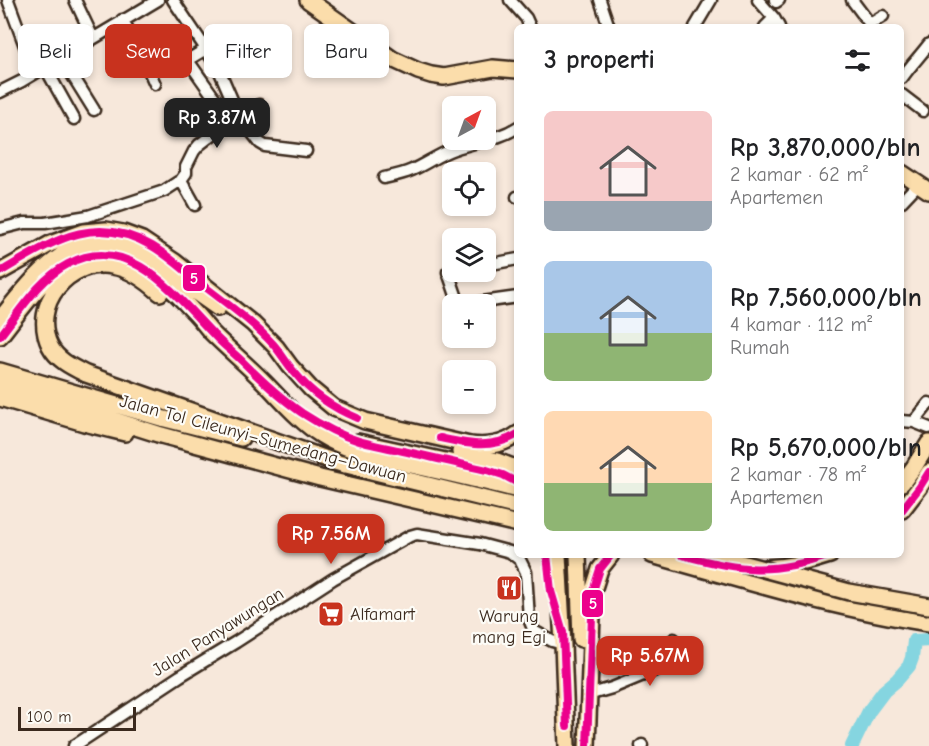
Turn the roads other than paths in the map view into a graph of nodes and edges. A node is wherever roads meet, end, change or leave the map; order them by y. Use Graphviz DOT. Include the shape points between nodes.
graph roads {
  1 [pos="8,0"];
  2 [pos="75,0"];
  3 [pos="158,0"];
  4 [pos="173,0"];
  5 [pos="308,0"];
  6 [pos="510,0"];
  7 [pos="600,0"];
  8 [pos="711,0"];
  9 [pos="758,0"];
  10 [pos="852,0"];
  11 [pos="883,16"];
  12 [pos="122,20"];
  13 [pos="776,23"];
  14 [pos="19,24"];
  15 [pos="86,24"];
  16 [pos="529,24"];
  17 [pos="608,24"];
  18 [pos="697,24"];
  19 [pos="870,24"];
  20 [pos="872,24"];
  21 [pos="93,38"];
  22 [pos="204,45"];
  23 [pos="204,51"];
  24 [pos="927,52"];
  25 [pos="904,58"];
  26 [pos="911,63"];
  27 [pos="493,68"];
  28 [pos="514,70"];
  29 [pos="514,74"];
  30 [pos="904,75"];
  31 [pos="25,78"];
  32 [pos="46,78"];
  33 [pos="74,78"];
  34 [pos="223,78"];
  35 [pos="155,84"];
  36 [pos="0,92"];
  37 [pos="904,97"];
  38 [pos="259,105"];
  39 [pos="94,110"];
  40 [pos="923,111"];
  41 [pos="207,113"];
  42 [pos="239,116"];
  43 [pos="74,119"];
  44 [pos="514,130"];
  45 [pos="306,151"];
  46 [pos="904,174"];
  47 [pos="384,178"];
  48 [pos="181,180"];
  49 [pos="924,188"];
  50 [pos="904,200"];
  51 [pos="195,205"];
  52 [pos="0,229"];
  53 [pos="514,260"];
  54 [pos="496,263"];
  55 [pos="0,272"];
  56 [pos="514,298"];
  57 [pos="496,300"];
  58 [pos="0,319"];
  59 [pos="210,331"];
  60 [pos="0,336"];
  61 [pos="290,366"];
  62 [pos="0,370"];
  63 [pos="0,384"];
  64 [pos="273,392"];
  65 [pos="0,398"];
  66 [pos="929,403"];
  67 [pos="88,410"];
  68 [pos="904,421"];
  69 [pos="914,422"];
  70 [pos="929,428"];
  71 [pos="514,436"];
  72 [pos="929,443"];
  73 [pos="469,449"];
  74 [pos="344,465"];
  75 [pos="514,467"];
  76 [pos="929,472"];
  77 [pos="904,480"];
  78 [pos="514,481"];
  79 [pos="514,489"];
  80 [pos="514,506"];
  81 [pos="904,508"];
  82 [pos="514,523"];
  83 [pos="514,555"];
  84 [pos="518,558"];
  85 [pos="547,558"];
  86 [pos="558,558"];
  87 [pos="578,558"];
  88 [pos="609,558"];
  89 [pos="663,558"];
  90 [pos="694,558"];
  91 [pos="722,558"];
  92 [pos="822,558"];
  93 [pos="929,606"];
  94 [pos="929,623"];
  95 [pos="563,638"];
  96 [pos="674,639"];
  97 [pos="588,695"];
  98 [pos="74,746"];
  99 [pos="567,746"];
  100 [pos="586,746"];
  1 -- 14 [label="street"];
  2 -- 15 [label="street"];
  3 -- 12 [label="street"];
  4 -- 22 [label="street"];
  5 -- 27 [label="highway" via="392,58 418,71 444,76"];
  6 -- 16 [label="street"];
  7 -- 17 [label="street"];
  8 -- 18 [label="street"];
  9 -- 13 [label="street"];
  10 -- 19 [label="street"];
  11 -- 20 [label="street"];
  12 -- 21 [label="street"];
  12 -- 35 [label="street"];
  23 -- 41 [label="street" via="189,62 218,103"];
  24 -- 26 [label="street"];
  25 -- 26 [label="street"];
  26 -- 30 [label="street"];
  27 -- 28 [label="highway"];
  27 -- 29 [label="highway"];
  31 -- 36 [label="street"];
  32 -- 43 [label="street"];
  33 -- 39 [label="street"];
  34 -- 42 [label="street"];
  37 -- 40 [label="street"];
  38 -- 42 [label="street"];
  42 -- 45 [label="street" via="265,146"];
  42 -- 48 [label="street" via="194,151"];
  44 -- 47 [label="street"];
  46 -- 49 [label="highway"];
  48 -- 51 [label="street"];
  48 -- 52 [label="street" via="164,191 88,216"];
  49 -- 50 [label="street"];
  53 -- 54 [label="street"];
  55 -- 61 [label="highway" via="64,238 106,230 123,233 158,250 232,307 276,346"];
  56 -- 57 [label="street"];
  58 -- 61 [label="highway" via="40,272 60,256 84,246 118,245 156,262 237,321"];
  59 -- 60 [label="highway" via="182,299 146,269 131,260 101,254 85,256 56,272"];
  59 -- 64 [label="highway"];
  59 -- 74 [label="highway" via="139,277 112,266 86,267 74,273 52,294 46,307 46,335 59,358 70,366"];
  61 -- 73 [label="highway" via="334,408 365,421"];
  62 -- 67 [label="highway, Jalan Tol Cileunyi–Sumedang–Dawuan"];
  63 -- 67 [label="highway, Jalan Tol Cileunyi–Sumedang–Dawuan"];
  64 -- 78 [label="highway" via="314,421 358,441 487,470"];
  64 -- 79 [label="highway" via="311,428 344,446"];
  65 -- 67 [label="highway"];
  66 -- 69 [label="street"];
  67 -- 74 [label="highway, Jalan Tol Cileunyi–Sumedang–Dawuan" via="161,418"];
  67 -- 82 [label="highway, Jalan Tol Cileunyi–Sumedang–Dawuan" via="320,478"];
  68 -- 69 [label="street"];
  69 -- 70 [label="street"];
  71 -- 73 [label="highway"];
  72 -- 77 [label="highway"];
  73 -- 75 [label="highway"];
  74 -- 80 [label="highway, Jalan Tol Cileunyi–Sumedang–Dawuan"];
  76 -- 81 [label="highway"];
  83 -- 98 [label="street, Jalan Panyawungan" via="480,544 410,536 333,579"];
  84 -- 95 [label="street, Jalan Panyawungan" via="526,572 529,619 534,631 552,641"];
  85 -- 95 [label="highway"];
  86 -- 95 [label="highway"];
  87 -- 100 [label="highway"];
  88 -- 97 [label="highway" via="594,583"];
  89 -- 94 [label="highway" via="845,608"];
  90 -- 92 [label="highway" via="752,569"];
  91 -- 93 [label="highway, bridge" via="849,592"];
  95 -- 99 [label="highway"];
  96 -- 97 [label="street" via="663,651 670,664"];
  97 -- 100 [label="highway"];
}
